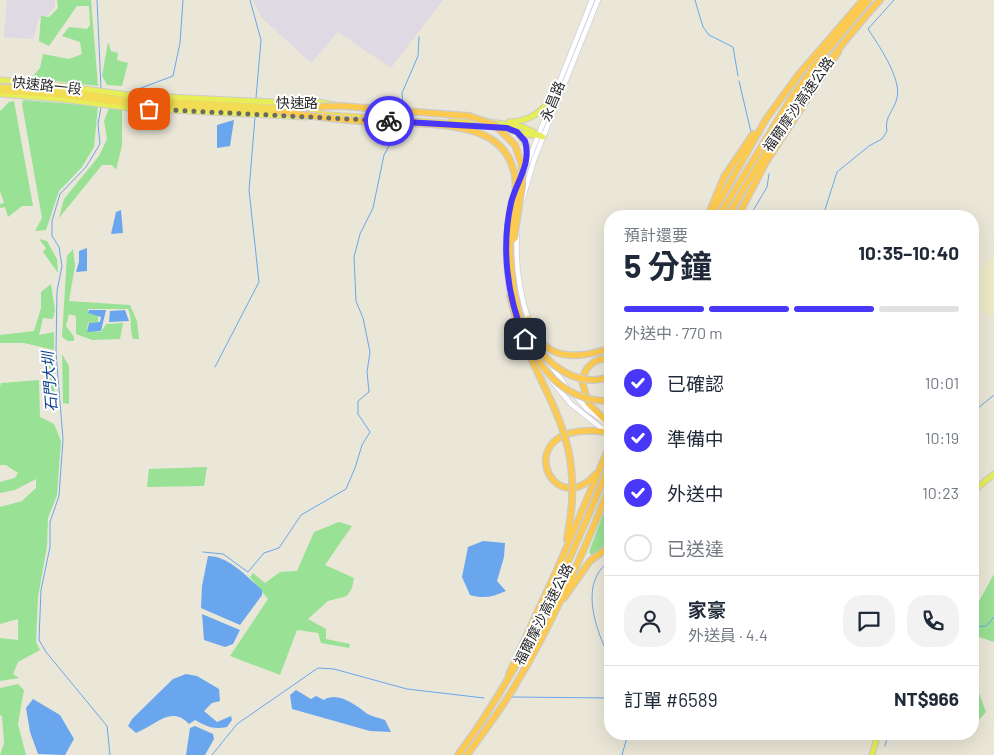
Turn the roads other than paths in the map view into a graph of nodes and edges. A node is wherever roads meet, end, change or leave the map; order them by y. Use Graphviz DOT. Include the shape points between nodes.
graph roads {
  1 [pos="592,0"];
  2 [pos="598,0"];
  3 [pos="863,0"];
  4 [pos="869,0"];
  5 [pos="880,0"];
  6 [pos="843,41"];
  7 [pos="0,80"];
  8 [pos="0,87"];
  9 [pos="95,90"];
  10 [pos="556,90"];
  11 [pos="0,93"];
  12 [pos="94,103"];
  13 [pos="279,110"];
  14 [pos="434,110"];
  15 [pos="445,116"];
  16 [pos="396,117"];
  17 [pos="766,119"];
  18 [pos="473,120"];
  19 [pos="498,122"];
  20 [pos="488,126"];
  21 [pos="507,128"];
  22 [pos="540,136"];
  23 [pos="526,164"];
  24 [pos="711,210"];
  25 [pos="713,210"];
  26 [pos="723,210"];
  27 [pos="731,210"];
  28 [pos="740,210"];
  29 [pos="510,296"];
  30 [pos="528,319"];
  31 [pos="604,350"];
  32 [pos="604,359"];
  33 [pos="604,377"];
  34 [pos="604,401"];
  35 [pos="604,419"];
  36 [pos="604,421"];
  37 [pos="604,431"];
  38 [pos="604,433"];
  39 [pos="604,458"];
  40 [pos="601,466"];
  41 [pos="994,474"];
  42 [pos="604,479"];
  43 [pos="979,486"];
  44 [pos="604,501"];
  45 [pos="604,550"];
  46 [pos="561,560"];
  47 [pos="575,576"];
  48 [pos="506,686"];
  49 [pos="876,740"];
  50 [pos="458,755"];
  51 [pos="467,755"];
  52 [pos="872,755"];
  1 -- 10 [label="main road, 永昌路"];
  2 -- 22 [label="main road, 永昌路"];
  3 -- 17 [label="highway" via="799,74"];
  4 -- 26 [label="highway, 福爾摩沙高速公路" via="790,100"];
  5 -- 6 [label="highway, 福爾摩沙高速公路"];
  6 -- 27 [label="highway, 福爾摩沙高速公路" via="760,160"];
  6 -- 28 [label="highway" via="766,162"];
  7 -- 9 [label="main road, 快速路一段"];
  8 -- 13 [label="highway"];
  9 -- 15 [label="main road, 快速路" via="129,95 324,102 356,109"];
  10 -- 19 [label="main road" via="544,109 534,117"];
  10 -- 22 [label="main road, 永昌路"];
  11 -- 12 [label="main road, 快速路一段"];
  11 -- 13 [label="highway" via="78,96 128,104"];
  12 -- 20 [label="main road, 快速路, bridge" via="130,108"];
  13 -- 16 [label="highway, bridge"];
  13 -- 33 [label="highway, bridge" via="342,106 469,116 486,121 504,132 514,145 522,165 513,256 526,325 539,351 562,371 582,378"];
  13 -- 34 [label="highway, bridge" via="323,118 466,129 492,139 506,154 515,176 510,230 511,275 519,315 528,338 543,366 560,387 585,399"];
  14 -- 15 [label="main road"];
  15 -- 18 [label="main road, 快速路"];
  16 -- 18 [label="highway"];
  16 -- 20 [label="highway"];
  17 -- 24 [label="highway" via="724,177"];
  17 -- 25 [label="highway"];
  18 -- 19 [label="main road, 快速路"];
  19 -- 22 [label="main road" via="523,127"];
  20 -- 21 [label="main road, 快速路"];
  21 -- 22 [label="main road, 快速路"];
  21 -- 23 [label="main road" via="517,132 525,141"];
  22 -- 23 [label="main road, 永昌路"];
  22 -- 30 [label="main road, 永昌路" via="517,231 517,265"];
  23 -- 29 [label="main road, 永昌路" via="509,217 507,272"];
  29 -- 37 [label="main road, 永昌路" via="540,367 571,404"];
  29 -- 46 [label="highway, bridge" via="521,337 563,428 570,453 572,513"];
  30 -- 31 [label="highway" via="539,339 555,352 585,355"];
  30 -- 36 [label="main road, 永昌路" via="543,354 561,380 587,409"];
  32 -- 35 [label="highway" via="590,364 582,381 588,403"];
  38 -- 40 [label="highway" via="578,430 562,435 549,446 546,455 549,476 568,488 584,486"];
  39 -- 40 [label="highway"];
  40 -- 46 [label="highway"];
  41 -- 43 [label="main road"];
  42 -- 48 [label="highway, 福爾摩沙高速公路" via="563,577"];
  44 -- 47 [label="highway, 福爾摩沙高速公路"];
  45 -- 47 [label="highway"];
  46 -- 48 [label="highway" via="513,662"];
  47 -- 51 [label="highway, 福爾摩沙高速公路" via="513,689"];
  48 -- 50 [label="highway, 福爾摩沙高速公路"];
  49 -- 52 [label="main road"];
}
